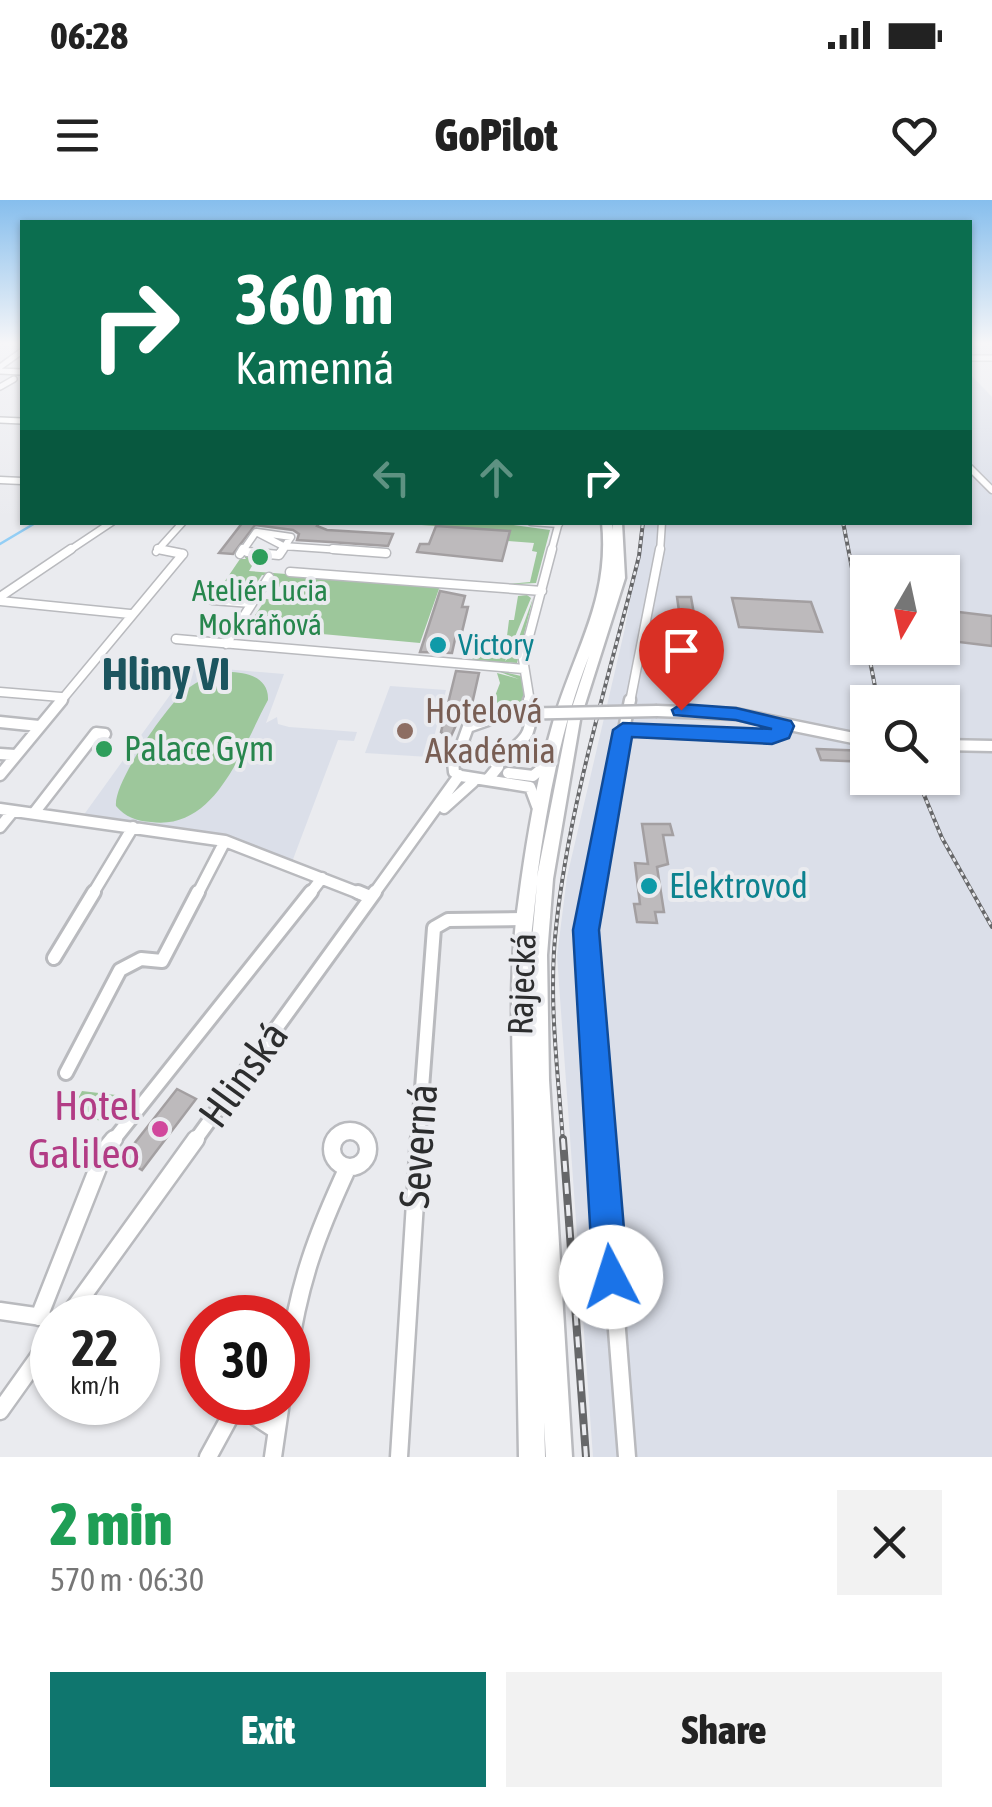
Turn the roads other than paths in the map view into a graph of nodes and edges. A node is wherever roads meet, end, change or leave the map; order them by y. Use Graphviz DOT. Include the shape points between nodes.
graph roads {
  1 [pos="972,470"];
  2 [pos="992,490"];
  3 [pos="108,525"];
  4 [pos="181,525"];
  5 [pos="558,525"];
  6 [pos="607,525"];
  7 [pos="617,525"];
  8 [pos="662,525"];
  9 [pos="257,532"];
  10 [pos="294,536"];
  11 [pos="270,543"];
  12 [pos="285,546"];
  13 [pos="247,552"];
  14 [pos="386,553"];
  15 [pos="290,572"];
  16 [pos="269,576"];
  17 [pos="542,591"];
  18 [pos="0,599"];
  19 [pos="212,600"];
  20 [pos="252,603"];
  21 [pos="130,614"];
  22 [pos="176,639"];
  23 [pos="226,644"];
  24 [pos="524,670"];
  25 [pos="0,692"];
  26 [pos="61,697"];
  27 [pos="0,722"];
  28 [pos="39,726"];
  29 [pos="784,726"];
  30 [pos="623,730"];
  31 [pos="105,734"];
  32 [pos="850,739"];
  33 [pos="960,745"];
  34 [pos="992,746"];
  35 [pos="467,751"];
  36 [pos="0,754"];
  37 [pos="15,756"];
  38 [pos="552,756"];
  39 [pos="494,760"];
  40 [pos="0,775"];
  41 [pos="458,777"];
  42 [pos="490,778"];
  43 [pos="473,782"];
  44 [pos="0,809"];
  45 [pos="13,811"];
  46 [pos="34,814"];
  47 [pos="540,822"];
  48 [pos="133,826"];
  49 [pos="0,828"];
  50 [pos="419,832"];
  51 [pos="225,840"];
  52 [pos="322,878"];
  53 [pos="370,898"];
  54 [pos="524,919"];
  55 [pos="54,958"];
  56 [pos="66,1073"];
  57 [pos="348,1168"];
  58 [pos="55,1295"];
  59 [pos="84,1295"];
  60 [pos="297,1295"];
  61 [pos="0,1311"];
  62 [pos="30,1318"];
  63 [pos="30,1369"];
  64 [pos="0,1411"];
  65 [pos="226,1425"];
  66 [pos="268,1425"];
  67 [pos="277,1425"];
  68 [pos="276,1430"];
  69 [pos="208,1457"];
  70 [pos="272,1457"];
  71 [pos="399,1457"];
  72 [pos="532,1457"];
  73 [pos="559,1457"];
  74 [pos="626,1457"];
  1 -- 2 [label="street"];
  3 -- 18 [label="street"];
  4 -- 21 [label="street" via="156,552 183,554"];
  5 -- 17 [label="street"];
  6 -- 38 [label="main road, Rajecká" via="606,589"];
  7 -- 73 [label="main road, Rajecká" via="620,578 574,720 538,955"];
  8 -- 30 [label="street"];
  9 -- 10 [label="street"];
  9 -- 11 [label="street"];
  9 -- 13 [label="street" via="240,554"];
  10 -- 11 [label="street"];
  10 -- 12 [label="street"];
  11 -- 12 [label="street"];
  11 -- 13 [label="street"];
  12 -- 13 [label="street" via="273,556"];
  12 -- 14 [label="street"];
  15 -- 17 [label="street"];
  16 -- 20 [label="street"];
  17 -- 24 [label="street"];
  18 -- 21 [label="street"];
  19 -- 20 [label="street"];
  20 -- 23 [label="street"];
  21 -- 26 [label="street"];
  22 -- 23 [label="street"];
  23 -- 24 [label="street"];
  24 -- 39 [label="street" via="533,724 526,739"];
  25 -- 26 [label="street"];
  26 -- 28 [label="street"];
  27 -- 28 [label="street"];
  28 -- 37 [label="street"];
  29 -- 30 [label="street" via="772,737"];
  29 -- 32 [label="street"];
  29 -- 35 [label="street, bridge" via="724,712 505,714 468,728"];
  30 -- 74 [label="street" via="586,930"];
  31 -- 46 [label="street" via="96,734"];
  33 -- 34 [label="street"];
  35 -- 39 [label="street"];
  35 -- 41 [label="street" via="453,762"];
  36 -- 37 [label="street"];
  37 -- 40 [label="street"];
  38 -- 39 [label="street" via="533,776"];
  38 -- 47 [label="main road, Rajecká"];
  39 -- 42 [label="street"];
  41 -- 43 [label="street"];
  41 -- 50 [label="street, Hlinská"];
  42 -- 43 [label="street"];
  42 -- 47 [label="street" via="530,787"];
  43 -- 50 [label="street, Hlinská"];
  44 -- 45 [label="street"];
  45 -- 46 [label="street"];
  45 -- 49 [label="street"];
  46 -- 48 [label="street"];
  47 -- 54 [label="main road, Rajecká"];
  48 -- 51 [label="street"];
  48 -- 55 [label="street"];
  50 -- 53 [label="street, Hlinská"];
  51 -- 52 [label="street"];
  51 -- 56 [label="street" via="162,961 142,960 120,970"];
  52 -- 53 [label="street"];
  52 -- 58 [label="street, Hlinská" via="105,1150"];
  53 -- 59 [label="street, Hlinská"];
  54 -- 71 [label="street, Severná" via="448,920 431,936"];
  54 -- 72 [label="main road, Rajecká" via="519,1062"];
  57 -- 60 [label="street"];
  61 -- 62 [label="street"];
  63 -- 64 [label="street"];
  65 -- 69 [label="street"];
  66 -- 68 [label="street"];
  67 -- 68 [label="street"];
  68 -- 70 [label="street"];
}
